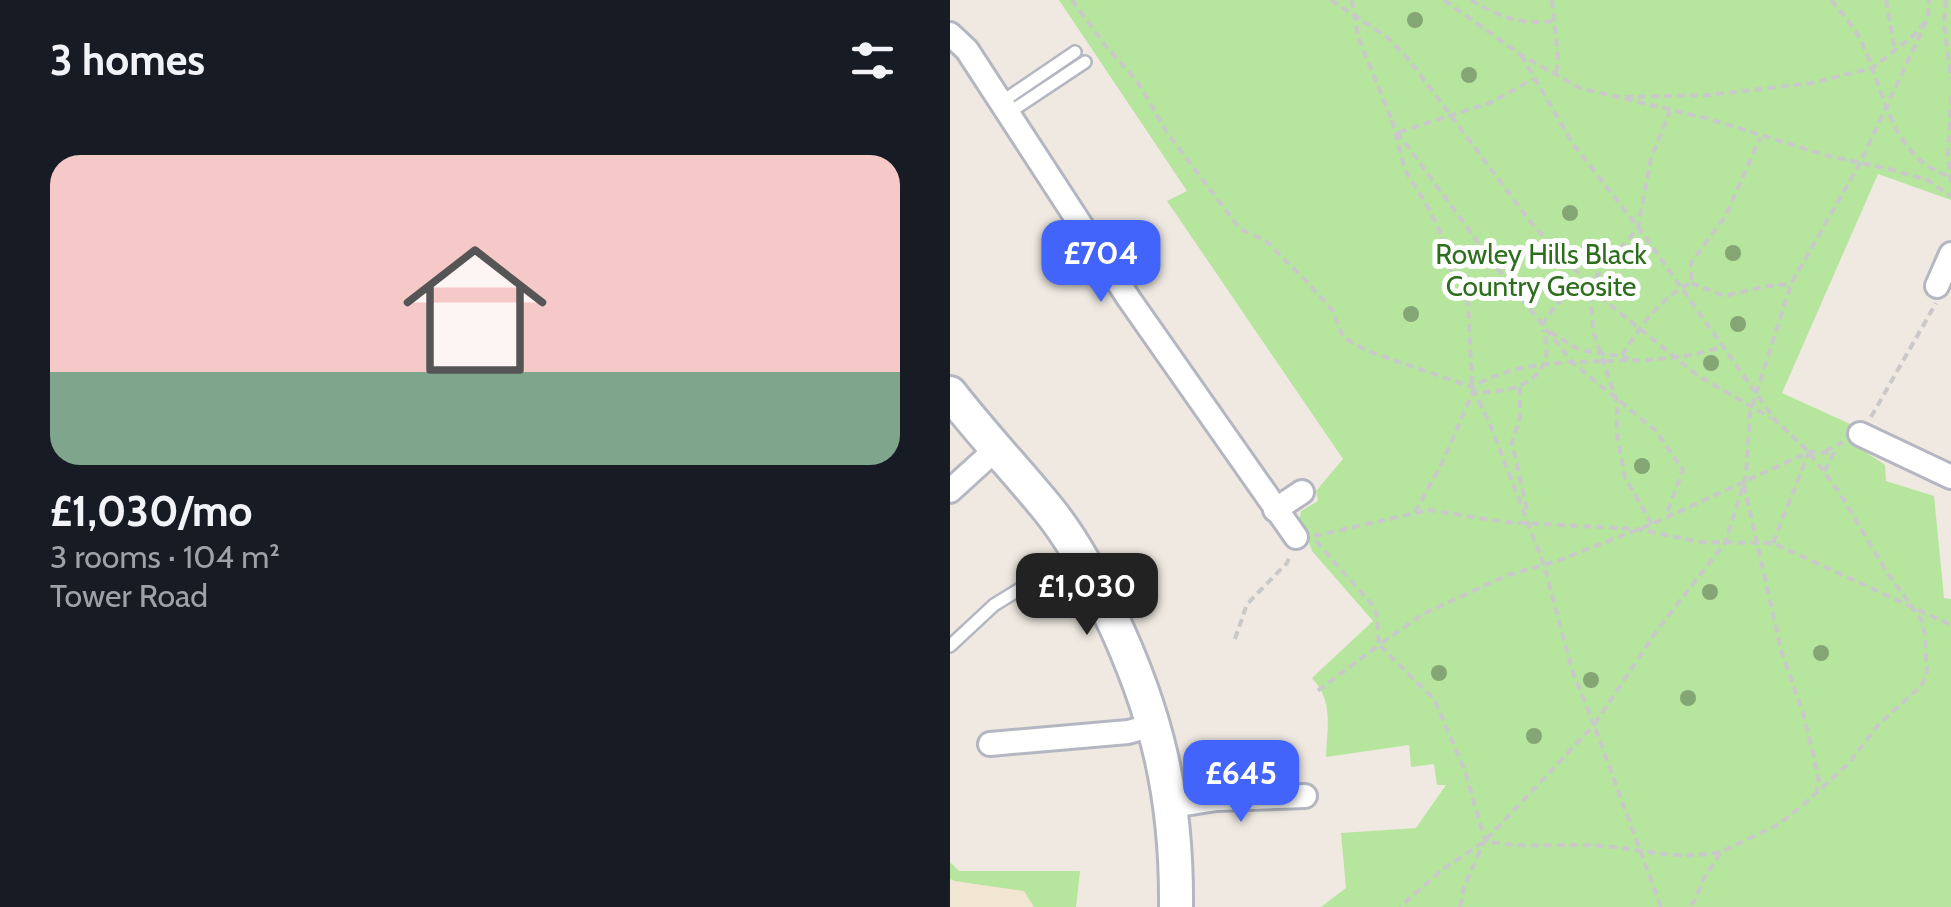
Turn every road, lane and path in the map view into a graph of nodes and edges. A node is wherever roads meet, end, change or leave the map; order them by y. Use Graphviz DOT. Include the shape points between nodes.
graph roads {
  1 [pos="1072,0"];
  2 [pos="1331,0"];
  3 [pos="1343,0"];
  4 [pos="1352,0"];
  5 [pos="1444,0"];
  6 [pos="1471,0"];
  7 [pos="1552,0"];
  8 [pos="1831,0"];
  9 [pos="1886,0"];
  10 [pos="1929,0"];
  11 [pos="1946,0"];
  12 [pos="1349,14"];
  13 [pos="1355,18"];
  14 [pos="1928,18"];
  15 [pos="1553,20"];
  16 [pos="950,34"];
  17 [pos="1358,36"];
  18 [pos="1895,51"];
  19 [pos="1075,52"];
  20 [pos="1521,55"];
  21 [pos="1085,62"];
  22 [pos="1872,68"];
  23 [pos="1556,76"];
  24 [pos="1533,79"];
  25 [pos="1951,79"];
  26 [pos="1951,96"];
  27 [pos="1615,97"];
  28 [pos="1887,108"];
  29 [pos="1003,109"];
  30 [pos="1670,110"];
  31 [pos="1450,116"];
  32 [pos="1392,120"];
  33 [pos="1398,132"];
  34 [pos="1761,136"];
  35 [pos="1860,163"];
  36 [pos="1950,180"];
  37 [pos="1951,196"];
  38 [pos="1638,228"];
  39 [pos="1946,268"];
  40 [pos="1691,284"];
  41 [pos="1791,284"];
  42 [pos="1588,285"];
  43 [pos="1681,288"];
  44 [pos="1542,325"];
  45 [pos="1639,328"];
  46 [pos="1723,346"];
  47 [pos="1600,354"];
  48 [pos="1622,355"];
  49 [pos="1634,359"];
  50 [pos="1680,360"];
  51 [pos="1606,362"];
  52 [pos="1574,364"];
  53 [pos="1542,366"];
  54 [pos="1520,387"];
  55 [pos="1472,389"];
  56 [pos="950,393"];
  57 [pos="1756,394"];
  58 [pos="1617,402"];
  59 [pos="1752,407"];
  60 [pos="1775,420"];
  61 [pos="1860,434"];
  62 [pos="995,450"];
  63 [pos="1809,452"];
  64 [pos="1824,472"];
  65 [pos="1951,477"];
  66 [pos="1743,482"];
  67 [pos="950,491"];
  68 [pos="1302,492"];
  69 [pos="1275,510"];
  70 [pos="1414,514"];
  71 [pos="1664,518"];
  72 [pos="1528,524"];
  73 [pos="1652,524"];
  74 [pos="1637,530"];
  75 [pos="1296,537"];
  76 [pos="1725,543"];
  77 [pos="1755,544"];
  78 [pos="1773,544"];
  79 [pos="1078,553"];
  80 [pos="1544,565"];
  81 [pos="1913,607"];
  82 [pos="1951,625"];
  83 [pos="1235,639"];
  84 [pos="1378,645"];
  85 [pos="950,646"];
  86 [pos="1316,692"];
  87 [pos="1594,724"];
  88 [pos="1154,725"];
  89 [pos="990,744"];
  90 [pos="1814,794"];
  91 [pos="1304,796"];
  92 [pos="1172,806"];
  93 [pos="1484,841"];
  94 [pos="1638,851"];
  95 [pos="1721,852"];
  96 [pos="1176,907"];
  97 [pos="1400,907"];
  98 [pos="1460,907"];
  99 [pos="1661,907"];
  100 [pos="1686,907"];
  1 -- 55 [label="path" via="1137,80 1168,134 1240,229 1266,241 1309,284 1333,311 1343,337"];
  2 -- 12 [label="path"];
  3 -- 12 [label="path"];
  4 -- 13 [label="path"];
  5 -- 20 [label="path"];
  6 -- 15 [label="path" via="1520,22"];
  7 -- 15 [label="path"];
  8 -- 22 [label="path" via="1854,28"];
  9 -- 18 [label="path"];
  10 -- 14 [label="path"];
  11 -- 25 [label="path"];
  12 -- 13 [label="path"];
  12 -- 17 [label="path"];
  13 -- 17 [label="path"];
  13 -- 31 [label="path" via="1387,37"];
  14 -- 18 [label="path"];
  14 -- 28 [label="path"];
  15 -- 23 [label="path"];
  16 -- 29 [label="street"];
  17 -- 32 [label="path"];
  18 -- 22 [label="path"];
  19 -- 29 [label="lane"];
  20 -- 23 [label="path"];
  20 -- 24 [label="path"];
  21 -- 29 [label="lane"];
  22 -- 27 [label="path" via="1709,95"];
  22 -- 28 [label="path"];
  23 -- 27 [label="path"];
  24 -- 31 [label="path"];
  24 -- 38 [label="path"];
  26 -- 36 [label="path"];
  27 -- 30 [label="path"];
  28 -- 35 [label="path"];
  28 -- 36 [label="path" via="1919,161"];
  29 -- 69 [label="street"];
  30 -- 34 [label="path"];
  30 -- 38 [label="path" via="1651,158"];
  31 -- 33 [label="path"];
  31 -- 42 [label="path"];
  32 -- 33 [label="path"];
  32 -- 55 [label="path" via="1405,170 1468,300"];
  33 -- 44 [label="path"];
  34 -- 35 [label="path"];
  34 -- 40 [label="path" via="1726,215 1691,263"];
  35 -- 37 [label="path" via="1927,180"];
  35 -- 41 [label="path"];
  38 -- 42 [label="path"];
  38 -- 43 [label="path"];
  39 -- 61 [label="path" via="1940,295"];
  40 -- 41 [label="path" via="1724,296"];
  40 -- 43 [label="path"];
  41 -- 57 [label="path"];
  42 -- 44 [label="path" via="1575,287"];
  42 -- 45 [label="path"];
  42 -- 47 [label="path"];
  43 -- 45 [label="path"];
  43 -- 46 [label="path"];
  44 -- 47 [label="path" via="1568,345"];
  44 -- 52 [label="path"];
  44 -- 53 [label="path"];
  45 -- 48 [label="path"];
  45 -- 50 [label="path"];
  46 -- 50 [label="path"];
  46 -- 57 [label="path"];
  47 -- 48 [label="path"];
  47 -- 51 [label="path"];
  48 -- 49 [label="path"];
  49 -- 50 [label="path"];
  49 -- 51 [label="path"];
  50 -- 59 [label="path"];
  51 -- 52 [label="path"];
  51 -- 58 [label="path"];
  52 -- 53 [label="path"];
  52 -- 58 [label="path"];
  53 -- 54 [label="path"];
  53 -- 55 [label="path" via="1520,366"];
  54 -- 55 [label="path" via="1498,394"];
  54 -- 72 [label="path" via="1512,443"];
  55 -- 70 [label="path"];
  55 -- 72 [label="path"];
  56 -- 62 [label="street"];
  57 -- 59 [label="path"];
  57 -- 60 [label="path"];
  58 -- 71 [label="path" via="1655,430 1684,470"];
  58 -- 73 [label="path" via="1625,478"];
  59 -- 60 [label="path"];
  59 -- 66 [label="path"];
  60 -- 63 [label="path"];
  61 -- 65 [label="street"];
  62 -- 67 [label="street"];
  62 -- 79 [label="street"];
  63 -- 64 [label="path"];
  63 -- 64 [label="path" via="1834,454"];
  63 -- 66 [label="path"];
  63 -- 78 [label="path"];
  64 -- 81 [label="path"];
  66 -- 71 [label="path"];
  66 -- 76 [label="path"];
  66 -- 77 [label="path"];
  68 -- 69 [label="street"];
  69 -- 75 [label="street"];
  70 -- 72 [label="path" via="1430,510"];
  70 -- 84 [label="path" via="1311,537 1376,609"];
  71 -- 73 [label="path"];
  72 -- 74 [label="path"];
  72 -- 80 [label="path"];
  73 -- 74 [label="path"];
  74 -- 76 [label="path"];
  74 -- 80 [label="path"];
  75 -- 83 [label="path" via="1286,563 1248,604"];
  76 -- 77 [label="path"];
  76 -- 87 [label="path"];
  77 -- 78 [label="path"];
  77 -- 90 [label="path" via="1803,713 1819,782"];
  78 -- 81 [label="path"];
  79 -- 85 [label="lane" via="994,605"];
  79 -- 88 [label="street" via="1139,674"];
  80 -- 84 [label="path" via="1421,616"];
  80 -- 87 [label="path"];
  81 -- 82 [label="path"];
  81 -- 90 [label="path" via="1922,621 1927,676"];
  84 -- 86 [label="path"];
  84 -- 93 [label="path" via="1434,699 1465,771"];
  87 -- 93 [label="path"];
  87 -- 94 [label="path"];
  88 -- 89 [label="street"];
  88 -- 92 [label="street"];
  90 -- 95 [label="path" via="1779,824"];
  91 -- 92 [label="street"];
  92 -- 96 [label="street"];
  93 -- 94 [label="path"];
  93 -- 97 [label="path"];
  93 -- 98 [label="path"];
  94 -- 95 [label="path"];
  94 -- 99 [label="path"];
  95 -- 100 [label="path"];
}
